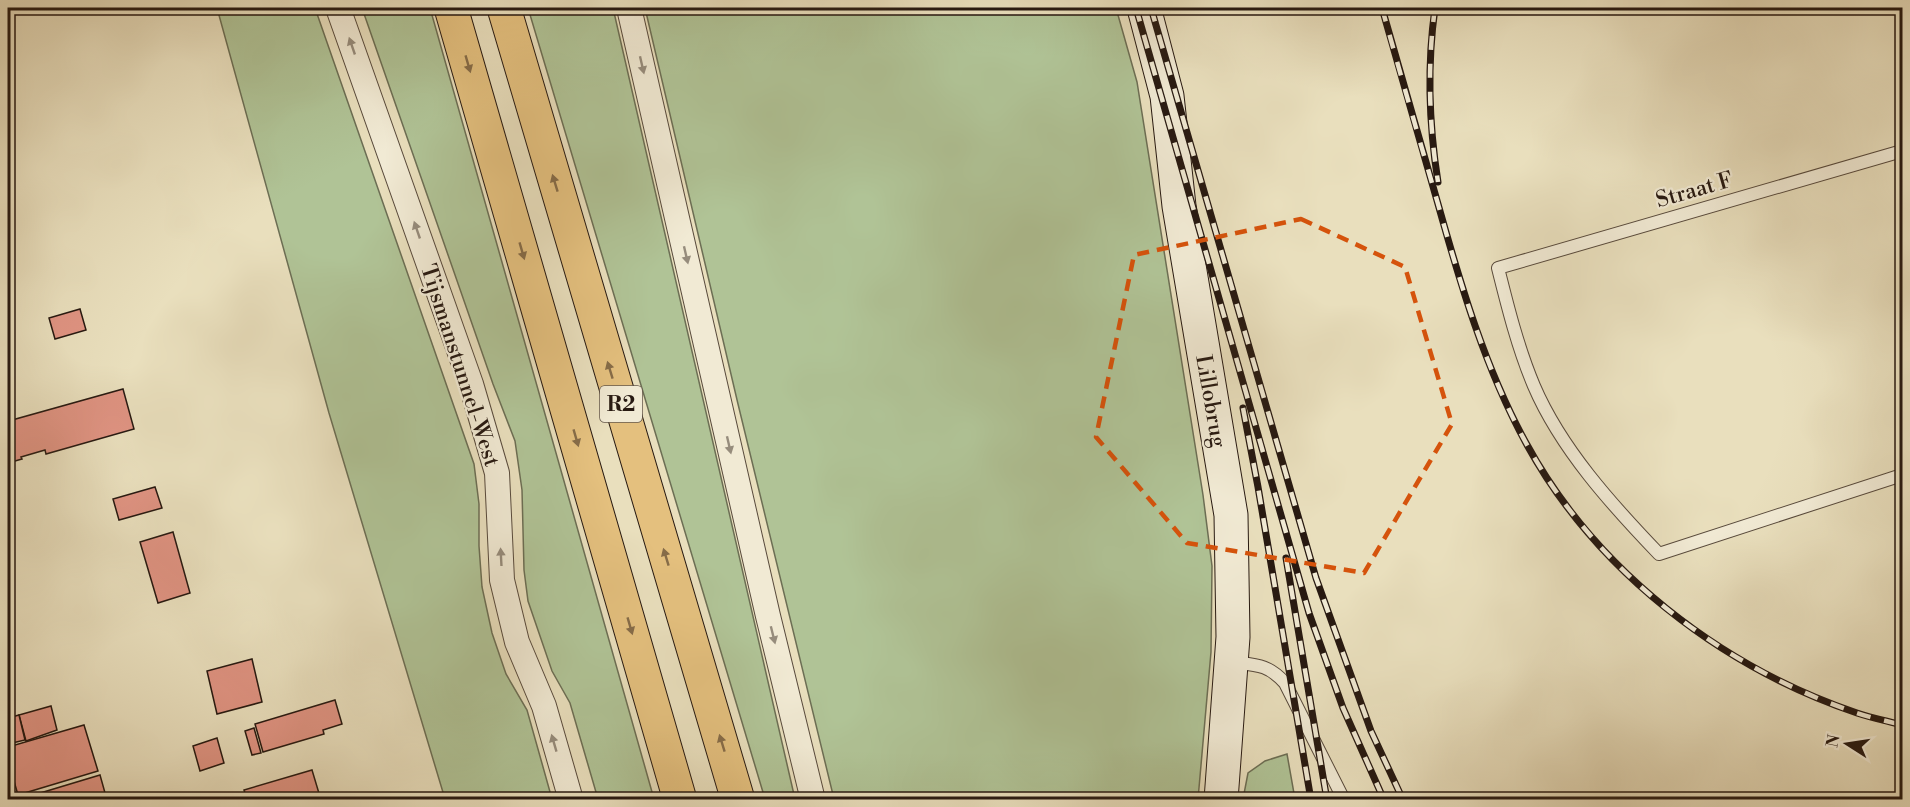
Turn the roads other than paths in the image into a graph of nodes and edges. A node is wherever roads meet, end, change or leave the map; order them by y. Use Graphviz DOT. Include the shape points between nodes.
graph roads {
  1 [pos="338,8"];
  2 [pos="452,8"];
  3 [pos="504,8"];
  4 [pos="630,8"];
  5 [pos="1144,8"];
  6 [pos="1902,151"];
  7 [pos="1902,475"];
  8 [pos="1232,662"];
  9 [pos="571,800"];
  10 [pos="680,800"];
  11 [pos="738,800"];
  12 [pos="813,800"];
  13 [pos="1221,800"];
  14 [pos="1344,800"];
  9 -- 1 [label="street, Tijsmanstunnel-West, one-way" via="544,706 517,642 502,580 497,473 478,406"];
  2 -- 10 [label="highway, R2, one-way"];
  11 -- 3 [label="highway, R2, one-way"];
  4 -- 12 [label="street, one-way"];
  5 -- 8 [label="street, Lillobrug" via="1167,96 1179,206 1231,515"];
  6 -- 7 [label="lane, Straat F" via="1498,268 1515,335 1535,388 1558,431 1604,496 1659,554"];
  8 -- 13 [label="street, Lillobrug"];
  8 -- 14 [label="lane" via="1264,666 1285,683"];
}
